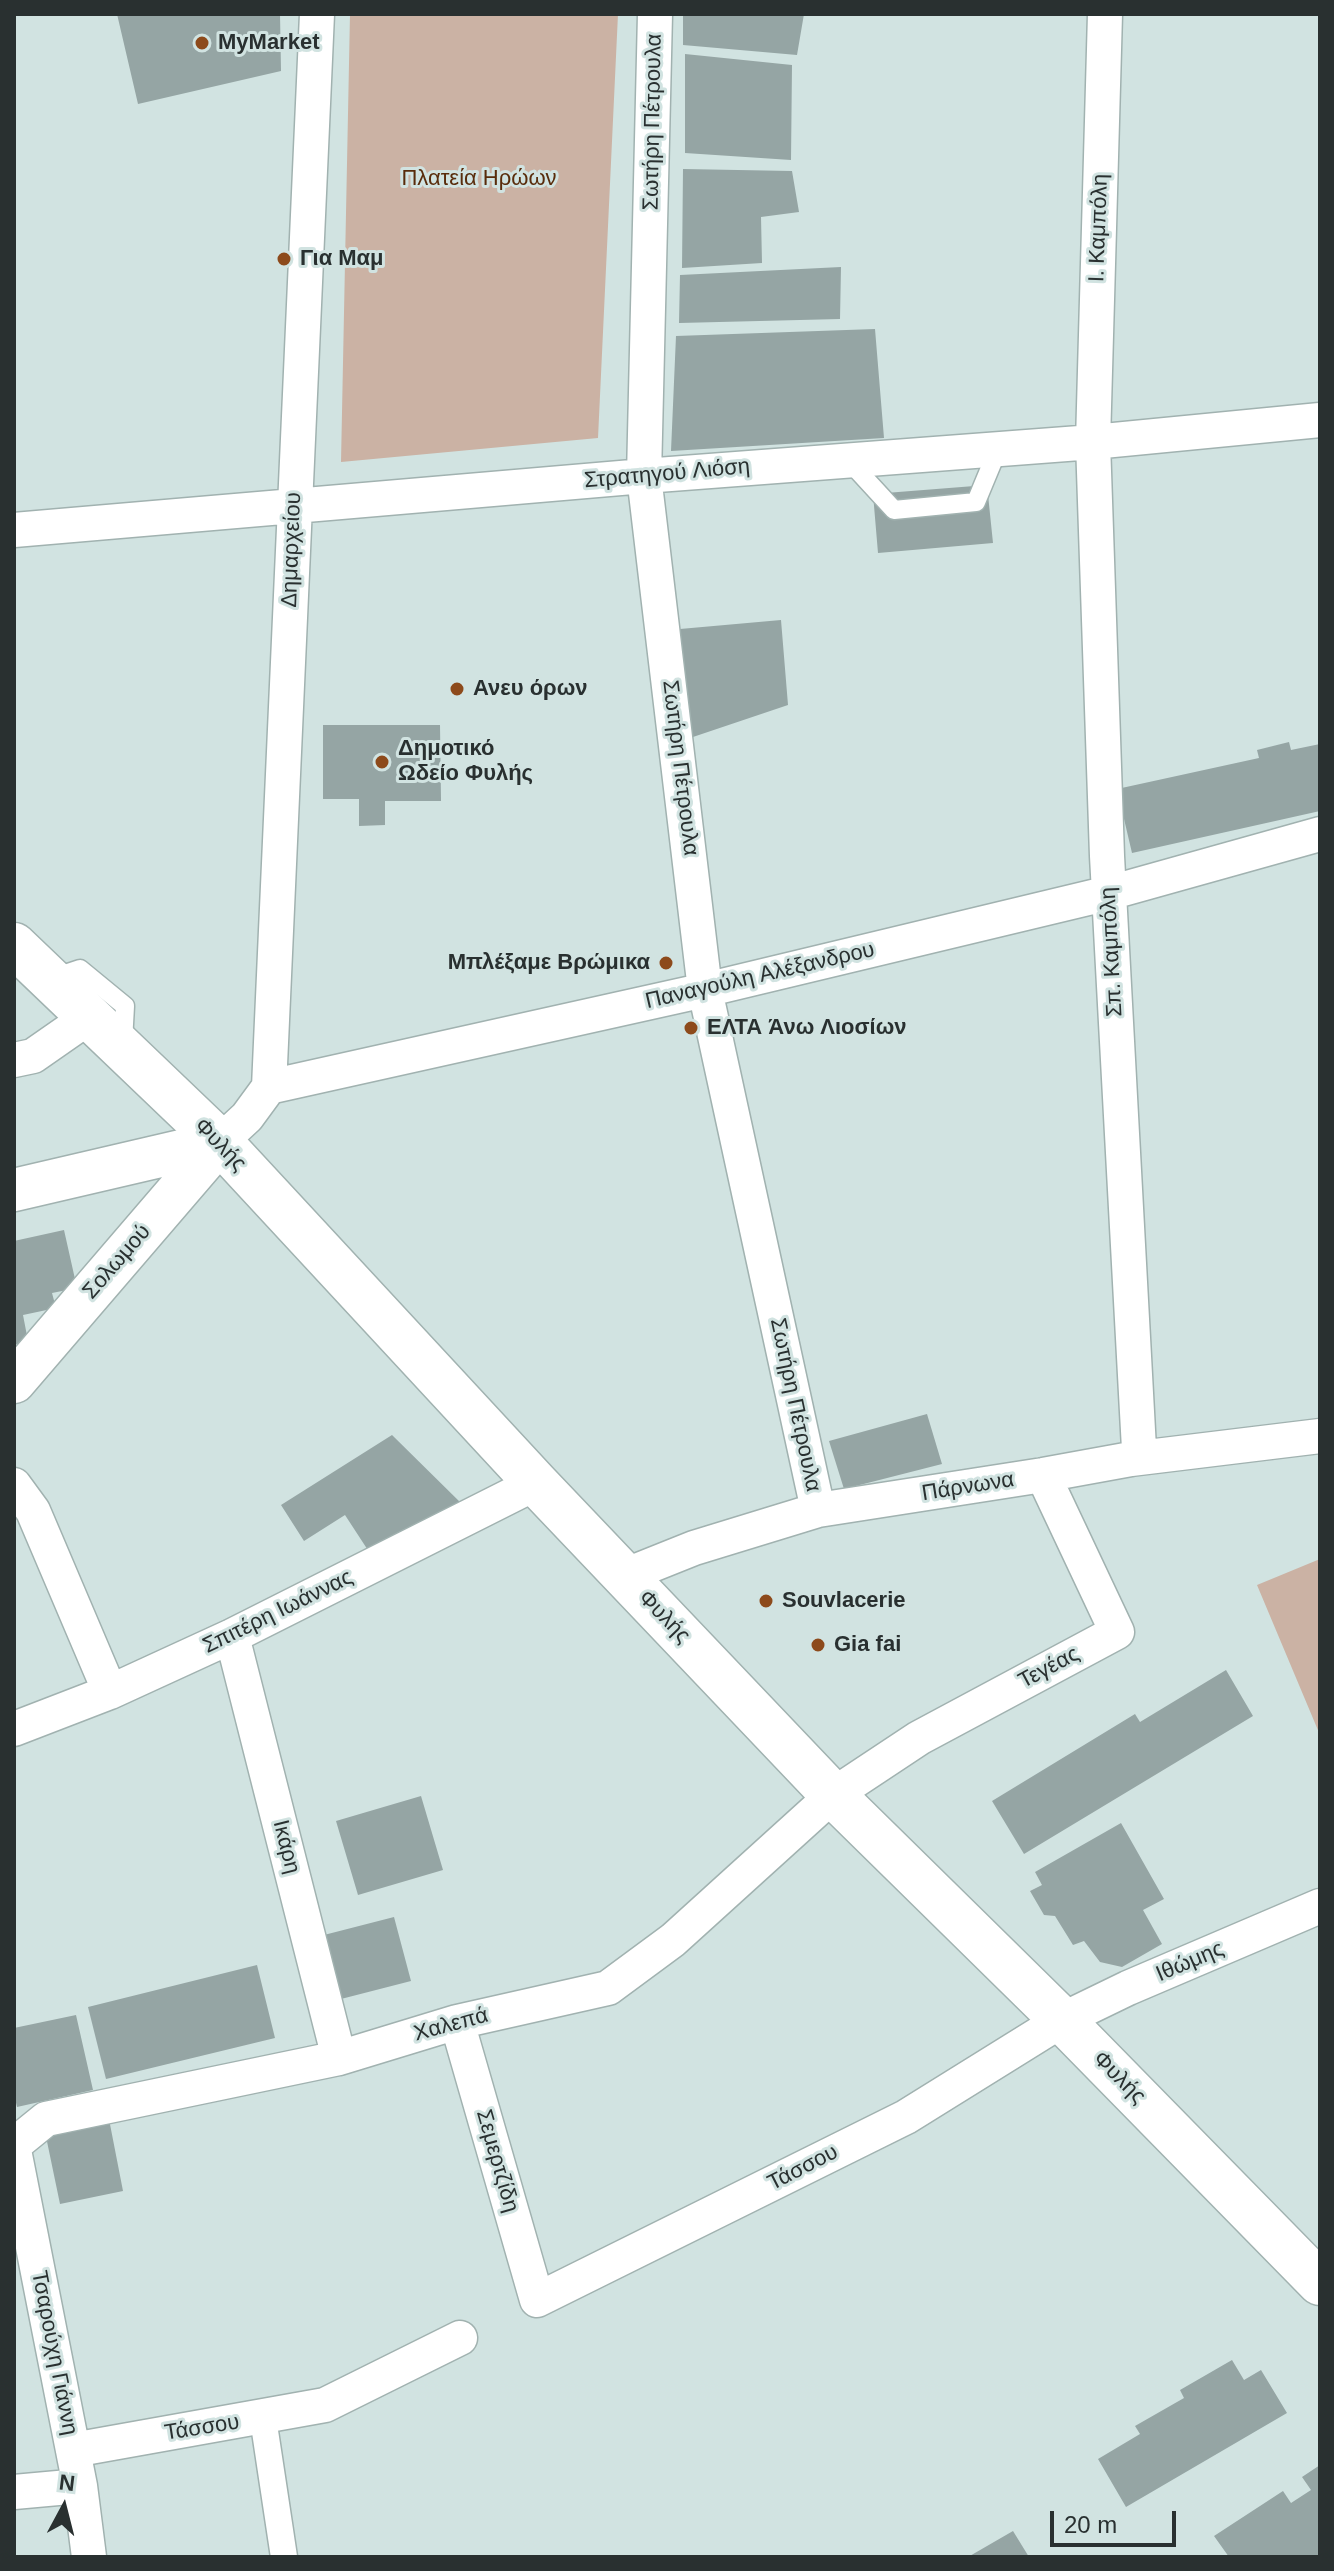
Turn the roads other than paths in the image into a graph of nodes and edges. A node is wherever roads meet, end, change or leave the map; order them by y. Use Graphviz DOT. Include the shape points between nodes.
graph roads {
  1 [pos="317,14"];
  2 [pos="655,14"];
  3 [pos="1105,14"];
  4 [pos="1320,420"];
  5 [pos="1093,442"];
  6 [pos="998,449"];
  7 [pos="848,460"];
  8 [pos="644,476"];
  9 [pos="293,505"];
  10 [pos="14,530"];
  11 [pos="1320,834"];
  12 [pos="1109,893"];
  13 [pos="14,945"];
  14 [pos="49,979"];
  15 [pos="705,990"];
  16 [pos="89,1017"];
  17 [pos="123,1049"];
  18 [pos="14,1060"];
  19 [pos="269,1087"];
  20 [pos="220,1142"];
  21 [pos="14,1190"];
  22 [pos="14,1382"];
  23 [pos="1320,1436"];
  24 [pos="1131,1459"];
  25 [pos="1043,1475"];
  26 [pos="536,1483"];
  27 [pos="14,1485"];
  28 [pos="818,1510"];
  29 [pos="624,1576"];
  30 [pos="232,1636"];
  31 [pos="110,1692"];
  32 [pos="14,1729"];
  33 [pos="833,1795"];
  34 [pos="1320,1906"];
  35 [pos="1062,2020"];
  36 [pos="457,2022"];
  37 [pos="339,2058"];
  38 [pos="14,2148"];
  39 [pos="1320,2283"];
  40 [pos="537,2300"];
  41 [pos="460,2338"];
  42 [pos="263,2418"];
  43 [pos="73,2450"];
  44 [pos="80,2486"];
  45 [pos="14,2492"];
  46 [pos="89,2557"];
  47 [pos="284,2557"];
  1 -- 9 [label="street, Δημαρχείου"];
  2 -- 8 [label="street, Σωτήρη Πέτρουλα"];
  3 -- 5 [label="street, Ι. Καμπόλη"];
  4 -- 5 [label="street, Στρατηγού Λιόση"];
  5 -- 6 [label="street, Στρατηγού Λιόση"];
  5 -- 12 [label="street, Σπ. Καμπόλη"];
  6 -- 7 [label="street, Στρατηγού Λιόση"];
  6 -- 7 [label="lane" via="976,502 894,510"];
  7 -- 8 [label="street, Στρατηγού Λιόση"];
  8 -- 9 [label="street, Στρατηγού Λιόση"];
  8 -- 15 [label="street, Σωτήρη Πέτρουλα"];
  9 -- 10 [label="street, Στρατηγού Λιόση"];
  9 -- 19 [label="street, Δημαρχείου"];
  11 -- 12 [label="street, Παναγούλη Αλέξανδρου"];
  12 -- 15 [label="street, Παναγούλη Αλέξανδρου"];
  12 -- 24 [label="street, Σπ. Καμπόλη" via="1139,1449"];
  13 -- 14 [label="main road, Φυλής"];
  14 -- 16 [label="main road, Φυλής"];
  14 -- 17 [label="lane" via="80,969 125,1006"];
  15 -- 19 [label="street, Παναγούλη Αλέξανδρου"];
  15 -- 28 [label="street, Σωτήρη Πέτρουλα"];
  16 -- 17 [label="main road, Φυλής"];
  16 -- 18 [label="street" via="33,1056"];
  17 -- 20 [label="main road, Φυλής"];
  19 -- 20 [label="street"];
  20 -- 21 [label="street"];
  20 -- 22 [label="street, Σολωμού"];
  20 -- 26 [label="main road, Φυλής"];
  23 -- 24 [label="street, Πάρνωνα"];
  24 -- 25 [label="street, Πάρνωνα"];
  25 -- 28 [label="street, Πάρνωνα"];
  25 -- 33 [label="street, Τεγέας" via="1117,1632 919,1738"];
  26 -- 29 [label="main road, Φυλής"];
  26 -- 30 [label="street, Σπιτέρη Ιωάννας"];
  27 -- 31 [label="street" via="33,1511"];
  28 -- 29 [label="street, Πάρνωνα"];
  29 -- 33 [label="main road, Φυλής"];
  30 -- 31 [label="street, Σπιτέρη Ιωάννας"];
  30 -- 37 [label="street, Ικάρη"];
  31 -- 32 [label="street, Σπιτέρη Ιωάννας"];
  33 -- 35 [label="main road, Φυλής"];
  33 -- 36 [label="street, Χαλεπά" via="673,1940 608,1988"];
  34 -- 35 [label="street, Ιθώμης"];
  35 -- 39 [label="main road, Φυλής"];
  35 -- 40 [label="street, Τάσσου" via="906,2117"];
  36 -- 37 [label="street, Χαλεπά"];
  36 -- 40 [label="street, Σεμερτζίδη"];
  37 -- 38 [label="street, Χαλεπά" via="46,2119"];
  38 -- 43 [label="street, Τσαρούχη Γιάννη"];
  41 -- 42 [label="street, Τάσσου" via="325,2405"];
  42 -- 43 [label="street, Τάσσου"];
  42 -- 47 [label="street"];
  43 -- 44 [label="street, Τσαρούχη Γιάννη"];
  44 -- 45 [label="street"];
  44 -- 46 [label="street, Τσαρούχη Γιάννη"];
}
